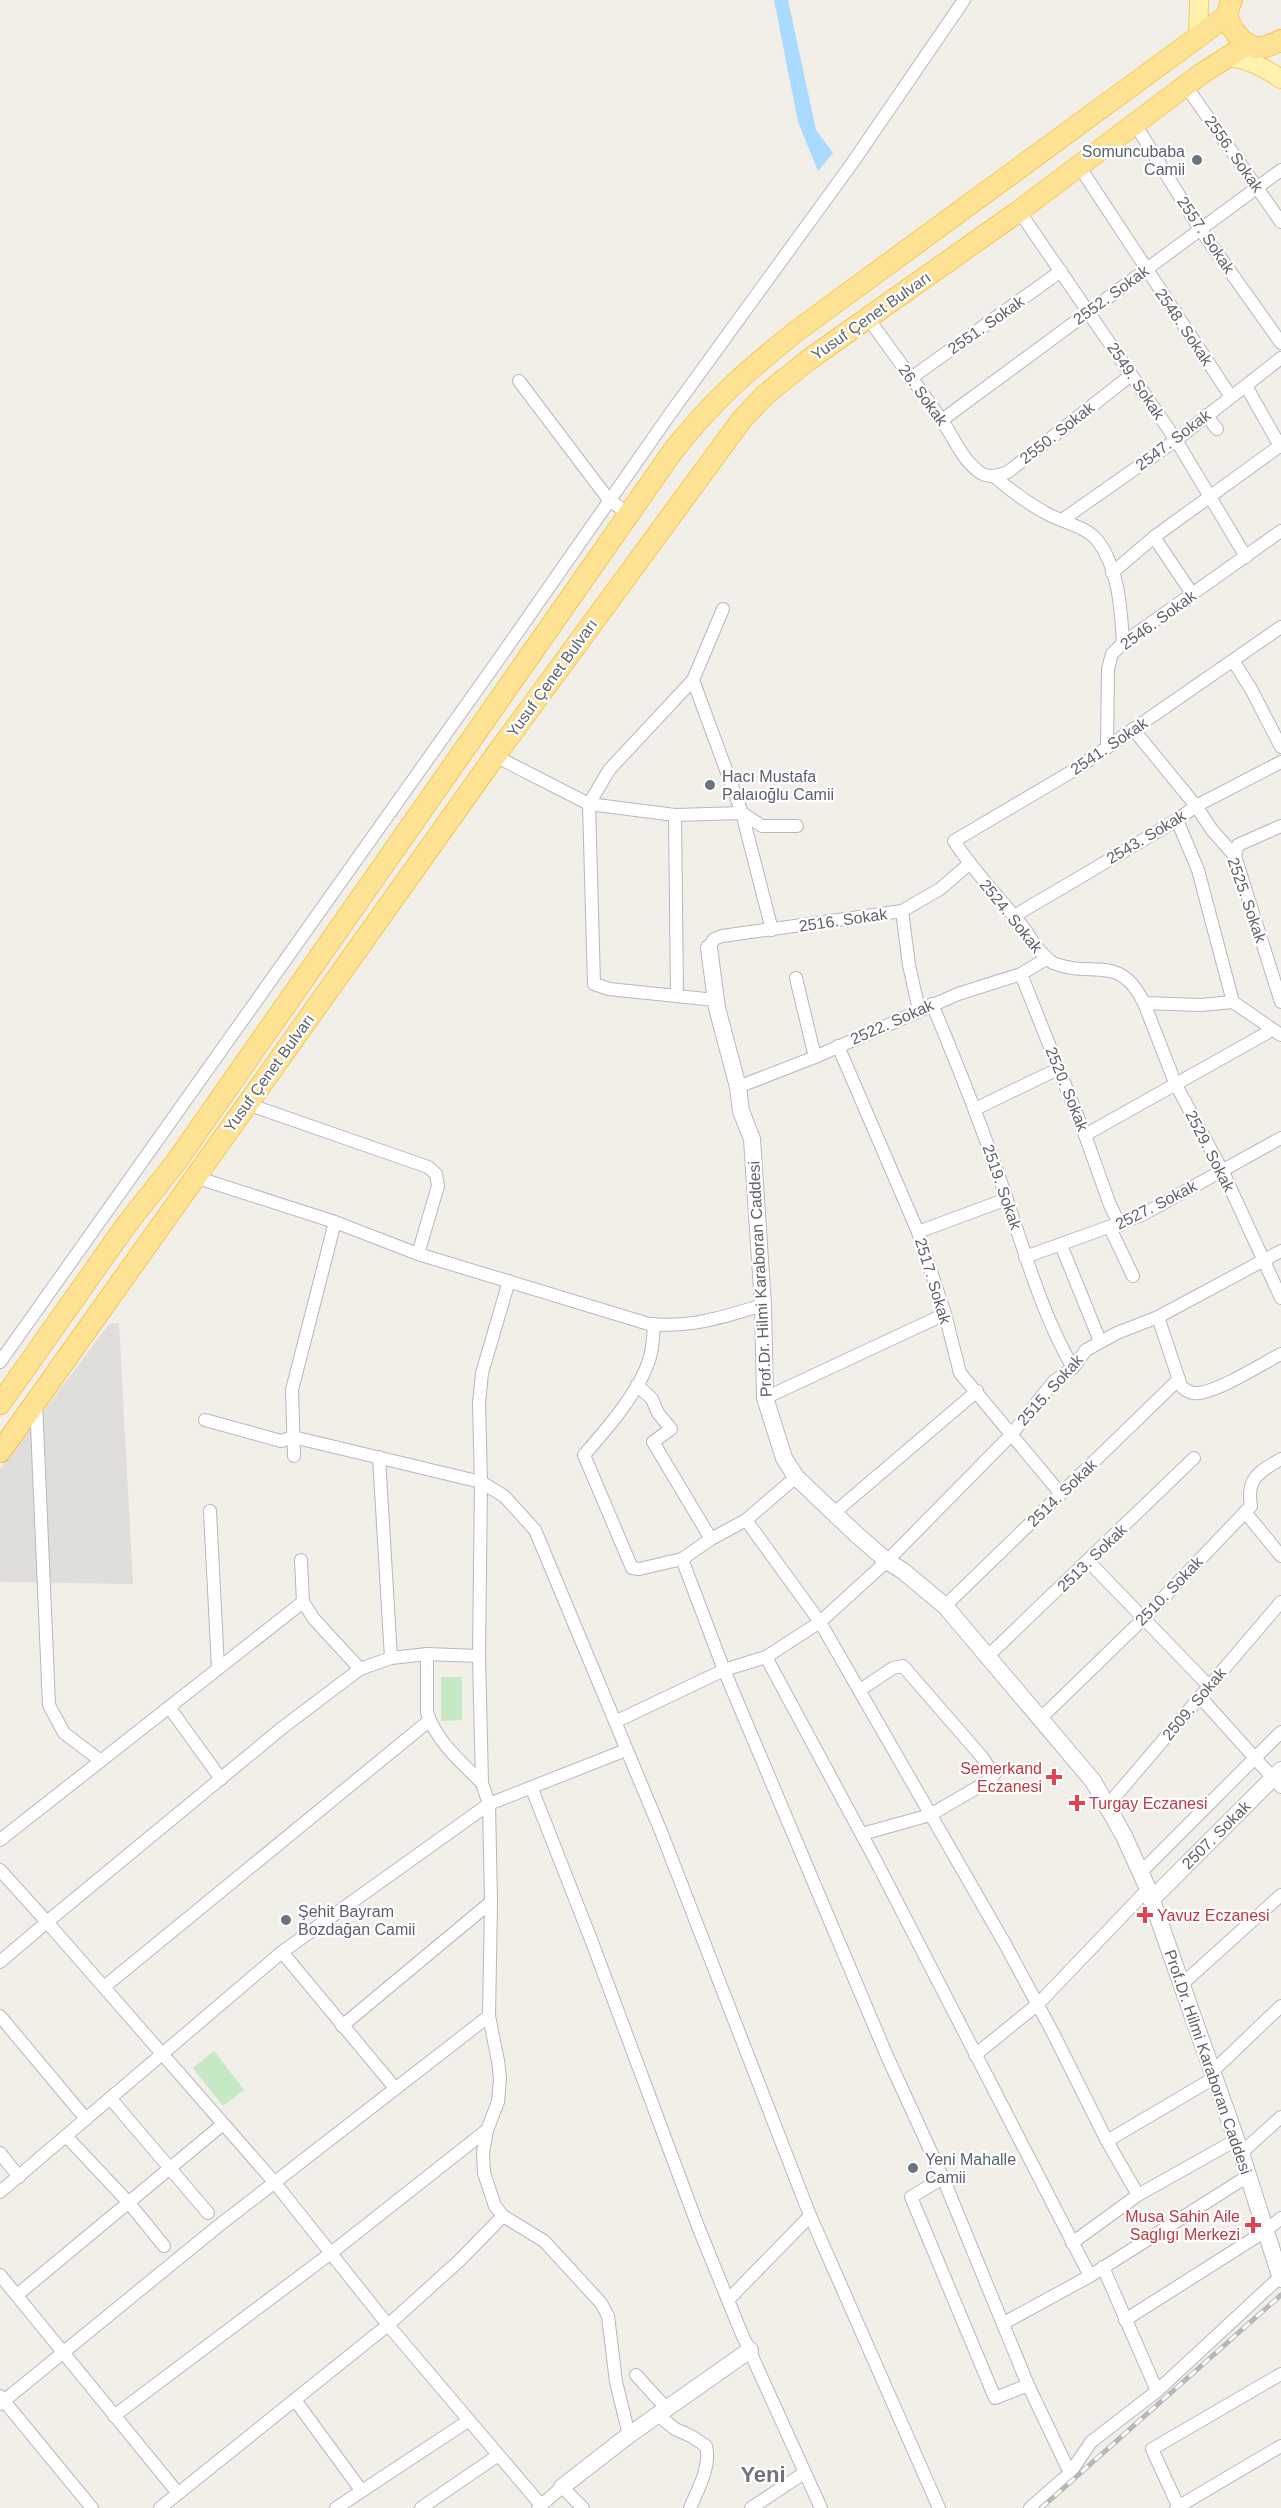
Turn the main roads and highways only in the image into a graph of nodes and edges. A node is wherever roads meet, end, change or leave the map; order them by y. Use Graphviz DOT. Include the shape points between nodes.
graph roads {
  1 [pos="1199,0"];
  2 [pos="1228,5"];
  3 [pos="1198,38"];
  4 [pos="1281,40"];
  5 [pos="1254,46"];
  6 [pos="1227,57"];
  7 [pos="1281,79"];
  8 [pos="0,1404"];
  9 [pos="0,1452"];
  1 -- 3 [label="main road"];
  2 -- 3 [label="highway, Yusuf Çenet Bulvarı"];
  2 -- 5 [label="highway" via="1235,31"];
  3 -- 8 [label="highway, Yusuf Çenet Bulvarı" via="750,368 708,409 673,451 182,1153"];
  4 -- 5 [label="highway, Yusuf Çenet Bulvarı"];
  5 -- 6 [label="highway, Yusuf Çenet Bulvarı"];
  6 -- 7 [label="main road" via="1261,65"];
  6 -- 9 [label="highway, Yusuf Çenet Bulvarı" via="773,388 742,418 495,756"];
}
